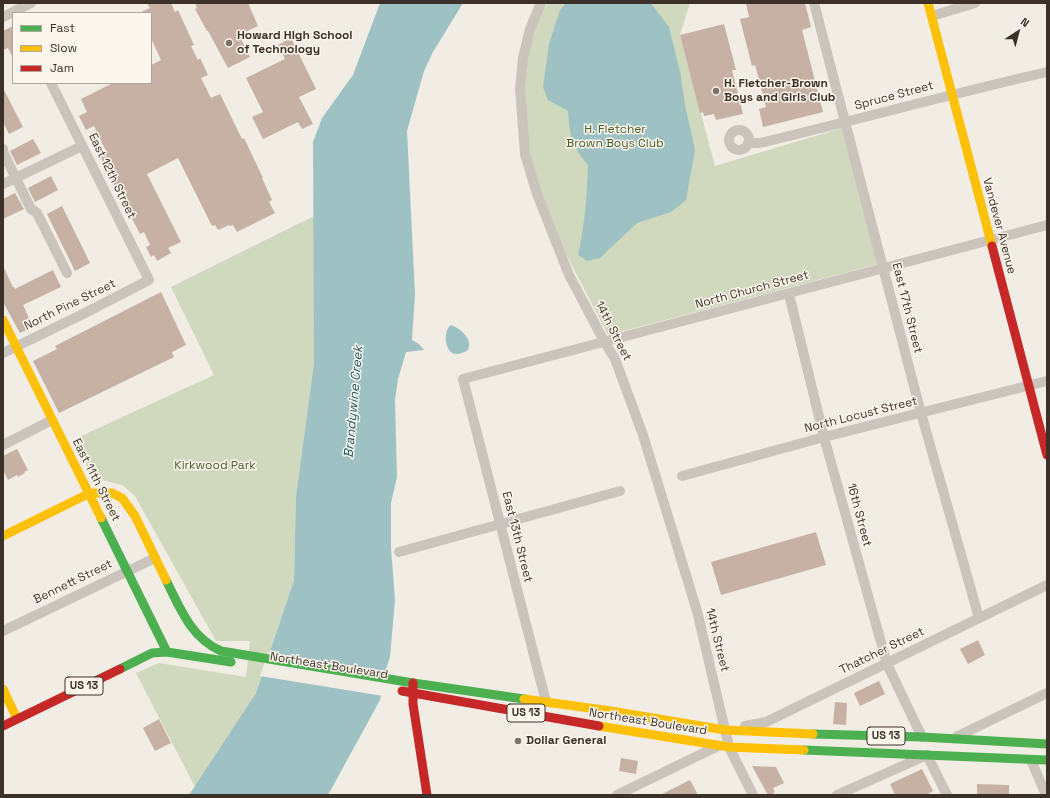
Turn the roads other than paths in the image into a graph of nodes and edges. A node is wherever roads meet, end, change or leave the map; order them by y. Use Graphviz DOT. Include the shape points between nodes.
graph roads {
  1 [pos="31,3"];
  2 [pos="541,3"];
  3 [pos="814,3"];
  4 [pos="928,3"];
  5 [pos="975,3"];
  6 [pos="15,9"];
  7 [pos="932,16"];
  8 [pos="3,17"];
  9 [pos="1047,72"];
  10 [pos="51,84"];
  11 [pos="953,94"];
  12 [pos="846,123"];
  13 [pos="748,143"];
  14 [pos="82,146"];
  15 [pos="3,149"];
  16 [pos="15,178"];
  17 [pos="3,184"];
  18 [pos="1047,225"];
  19 [pos="990,239"];
  20 [pos="884,268"];
  21 [pos="67,273"];
  22 [pos="149,280"];
  23 [pos="789,294"];
  24 [pos="3,320"];
  25 [pos="604,341"];
  26 [pos="16,346"];
  27 [pos="3,353"];
  28 [pos="463,379"];
  29 [pos="1047,380"];
  30 [pos="1028,385"];
  31 [pos="921,413"];
  32 [pos="52,420"];
  33 [pos="824,437"];
  34 [pos="3,445"];
  35 [pos="1047,455"];
  36 [pos="682,476"];
  37 [pos="620,491"];
  38 [pos="90,493"];
  39 [pos="500,524"];
  40 [pos="3,536"];
  41 [pos="399,552"];
  42 [pos="155,558"];
  43 [pos="127,570"];
  44 [pos="1047,585"];
  45 [pos="979,618"];
  46 [pos="3,631"];
  47 [pos="167,652"];
  48 [pos="242,664"];
  49 [pos="887,664"];
  50 [pos="414,683"];
  51 [pos="371,685"];
  52 [pos="389,685"];
  53 [pos="3,690"];
  54 [pos="1047,693"];
  55 [pos="413,694"];
  56 [pos="546,702"];
  57 [pos="17,719"];
  58 [pos="3,726"];
  59 [pos="725,730"];
  60 [pos="922,737"];
  61 [pos="952,739"];
  62 [pos="1015,743"];
  63 [pos="1047,744"];
  64 [pos="718,746"];
  65 [pos="729,747"];
  66 [pos="927,755"];
  67 [pos="1031,760"];
  68 [pos="1047,760"];
  69 [pos="850,792"];
  70 [pos="427,795"];
  71 [pos="617,795"];
  72 [pos="753,795"];
  73 [pos="837,795"];
  74 [pos="947,795"];
  75 [pos="1046,795"];
  1 -- 6 [label="street"];
  2 -- 25 [label="street, 14th Street" via="530,29 523,58 520,88 525,154 537,194 569,275"];
  3 -- 12 [label="street, East 17th Street"];
  4 -- 7 [label="main road, Vandever Avenue"];
  5 -- 7 [label="street"];
  6 -- 8 [label="street"];
  7 -- 11 [label="main road, Vandever Avenue"];
  9 -- 11 [label="street, Spruce Street"];
  10 -- 14 [label="street, East 12th Street"];
  11 -- 12 [label="street, Spruce Street"];
  11 -- 19 [label="main road, Vandever Avenue"];
  12 -- 13 [label="street, Spruce Street" via="760,143"];
  12 -- 20 [label="street, East 17th Street"];
  14 -- 16 [label="street"];
  14 -- 22 [label="street, East 12th Street"];
  15 -- 16 [label="street"];
  16 -- 17 [label="street"];
  16 -- 21 [label="street" via="31,209 37,213"];
  18 -- 19 [label="street, North Church Street"];
  19 -- 20 [label="street, North Church Street"];
  19 -- 30 [label="main road, Vandever Avenue"];
  20 -- 23 [label="street, North Church Street"];
  20 -- 31 [label="street, East 17th Street"];
  22 -- 26 [label="street, North Pine Street"];
  23 -- 25 [label="street, North Church Street"];
  23 -- 33 [label="street, 16th Street"];
  24 -- 26 [label="main road, East 11th Street"];
  25 -- 28 [label="street, North Church Street"];
  25 -- 59 [label="street, 14th Street" via="614,359 642,434 697,611"];
  26 -- 27 [label="street, North Pine Street"];
  26 -- 32 [label="main road, East 11th Street"];
  28 -- 39 [label="street, East 13th Street"];
  29 -- 30 [label="street, North Locust Street"];
  30 -- 31 [label="street, North Locust Street"];
  30 -- 35 [label="main road, Vandever Avenue"];
  31 -- 33 [label="street, North Locust Street"];
  31 -- 45 [label="street, East 17th Street"];
  32 -- 34 [label="street"];
  32 -- 38 [label="main road, East 11th Street"];
  33 -- 36 [label="street, North Locust Street"];
  33 -- 49 [label="street, 16th Street"];
  37 -- 39 [label="street"];
  38 -- 40 [label="main road, US 13"];
  38 -- 42 [label="main road, US 13" via="103,491 116,494 127,504"];
  38 -- 43 [label="main road, East 11th Street"];
  39 -- 41 [label="street"];
  39 -- 56 [label="street, East 13th Street"];
  42 -- 43 [label="street, Bennett Street"];
  42 -- 52 [label="main road, Northeast Boulevard / US 13" via="195,634 211,647 229,653"];
  43 -- 46 [label="street, Bennett Street"];
  43 -- 47 [label="main road, East 11th Street"];
  44 -- 45 [label="street, Thatcher Street"];
  45 -- 49 [label="street, Thatcher Street"];
  47 -- 48 [label="main road, US 13"];
  47 -- 57 [label="main road, US 13" via="152,653"];
  49 -- 59 [label="street, Thatcher Street" via="766,722"];
  49 -- 60 [label="street, 16th Street"];
  50 -- 52 [label="main road, Northeast Boulevard / US 13"];
  50 -- 55 [label="main road"];
  50 -- 56 [label="main road, Northeast Boulevard / US 13"];
  51 -- 52 [label="main road, Northeast Boulevard / US 13"];
  52 -- 55 [label="main road, Northeast Boulevard / US 13"];
  53 -- 57 [label="main road"];
  54 -- 61 [label="street"];
  55 -- 64 [label="main road, Northeast Boulevard / US 13"];
  55 -- 70 [label="main road"];
  56 -- 59 [label="main road, Northeast Boulevard / US 13"];
  57 -- 58 [label="main road, US 13"];
  59 -- 60 [label="main road, Northeast Boulevard / US 13"];
  59 -- 65 [label="street, 14th Street"];
  60 -- 61 [label="main road, Northeast Boulevard / US 13"];
  61 -- 62 [label="main road, Northeast Boulevard / US 13"];
  62 -- 63 [label="main road, Northeast Boulevard / US 13"];
  62 -- 66 [label="main road" via="1007,747 992,748 937,745 929,749"];
  64 -- 65 [label="main road, Northeast Boulevard / US 13"];
  64 -- 71 [label="street"];
  65 -- 66 [label="main road, Northeast Boulevard / US 13"];
  65 -- 72 [label="street, 14th Street"];
  66 -- 67 [label="main road, Northeast Boulevard / US 13"];
  66 -- 69 [label="street"];
  66 -- 74 [label="street"];
  67 -- 68 [label="main road, Northeast Boulevard / US 13"];
  67 -- 75 [label="street"];
  69 -- 73 [label="street"];
}
